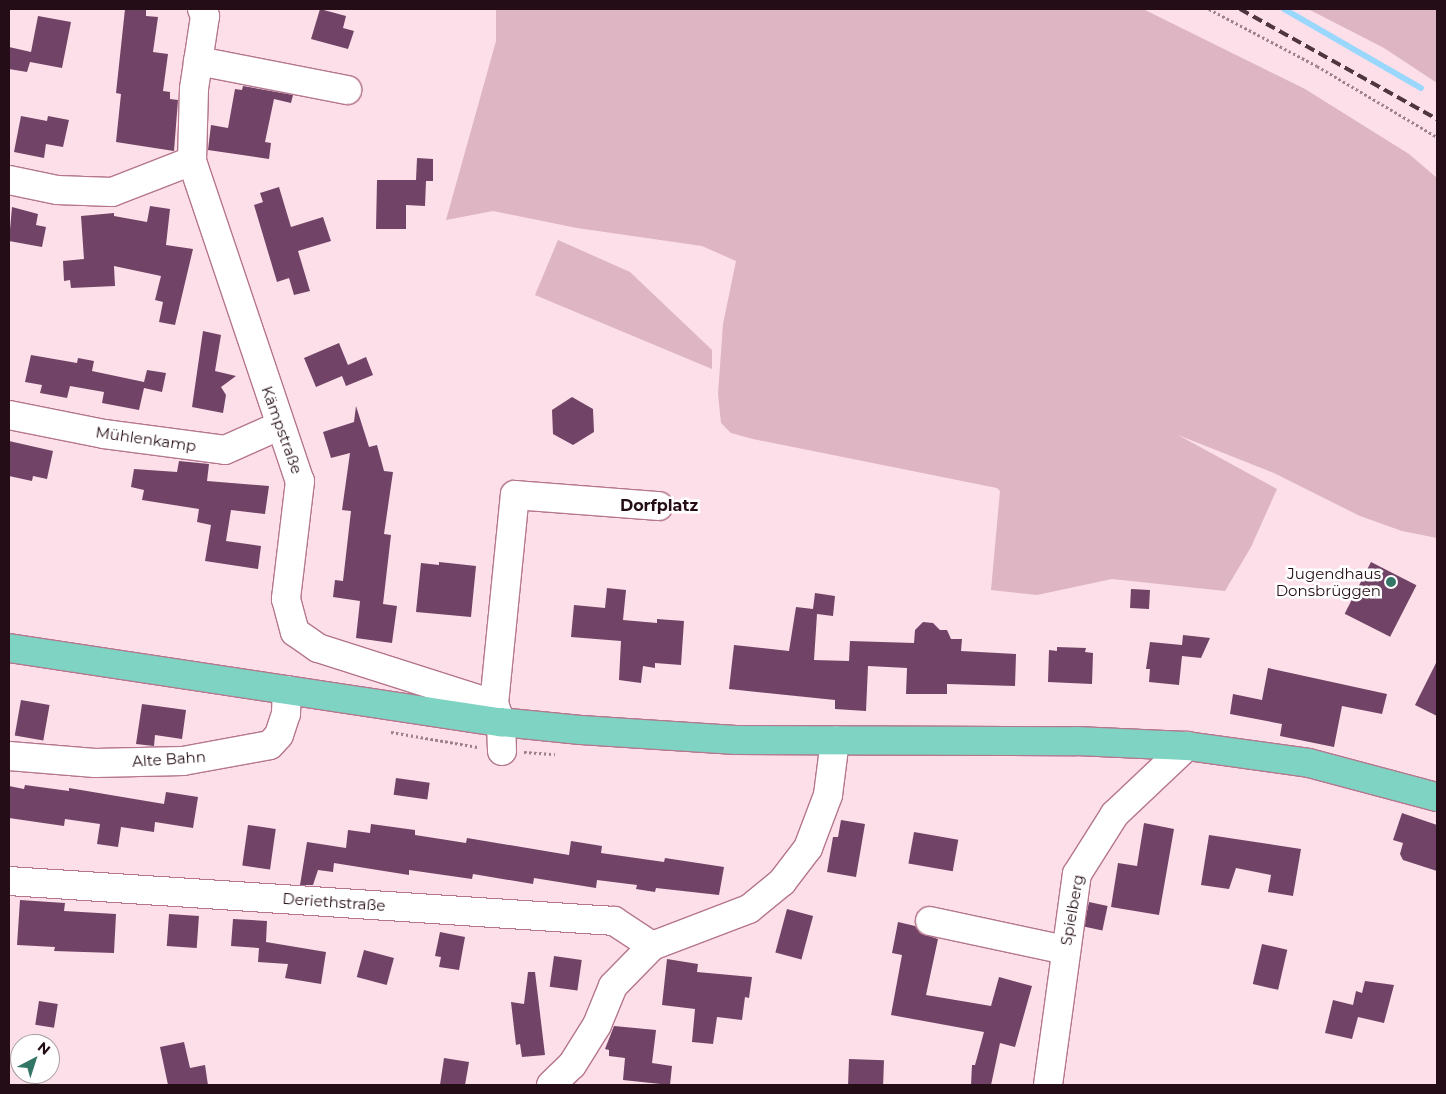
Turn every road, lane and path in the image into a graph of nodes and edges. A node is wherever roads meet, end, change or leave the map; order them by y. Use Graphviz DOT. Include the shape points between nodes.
graph roads {
  1 [pos="202,9"];
  2 [pos="1209,9"];
  3 [pos="198,60"];
  4 [pos="347,90"];
  5 [pos="1437,137"];
  6 [pos="192,162"];
  7 [pos="9,180"];
  8 [pos="9,415"];
  9 [pos="280,426"];
  10 [pos="659,506"];
  11 [pos="9,648"];
  12 [pos="287,690"];
  13 [pos="497,713"];
  14 [pos="835,740"];
  15 [pos="1188,746"];
  16 [pos="502,751"];
  17 [pos="9,756"];
  18 [pos="1437,797"];
  19 [pos="9,881"];
  20 [pos="930,921"];
  21 [pos="652,946"];
  22 [pos="1065,950"];
  23 [pos="577,1075"];
  24 [pos="550,1085"];
  25 [pos="1048,1085"];
  1 -- 3 [label="street, Kämpstraße" via="205,16"];
  2 -- 5 [label="path" via="1317,66"];
  3 -- 4 [label="street"];
  3 -- 6 [label="street, Kämpstraße"];
  6 -- 7 [label="street" via="112,192 57,190"];
  6 -- 9 [label="street, Kämpstraße"];
  8 -- 9 [label="street, Mühlenkamp" via="104,434 225,450"];
  9 -- 13 [label="street, Kämpstraße" via="300,481 286,599 295,632 318,648"];
  10 -- 13 [label="street" via="515,495"];
  11 -- 12 [label="main road"];
  12 -- 13 [label="main road"];
  12 -- 17 [label="street, Alte Bahn" via="286,714 278,735 270,745 183,761 95,763"];
  13 -- 14 [label="main road" via="736,740"];
  13 -- 16 [label="street"];
  14 -- 15 [label="main road"];
  14 -- 21 [label="street" via="828,795 808,848 782,882 749,909"];
  15 -- 18 [label="main road" via="1309,763"];
  15 -- 22 [label="street, Spielberg" via="1115,814 1090,849 1076,874"];
  19 -- 21 [label="street, Deriethstraße" via="614,921"];
  20 -- 22 [label="street"];
  21 -- 23 [label="street" via="612,986"];
  22 -- 25 [label="street, Spielberg"];
  23 -- 24 [label="street"];
}
